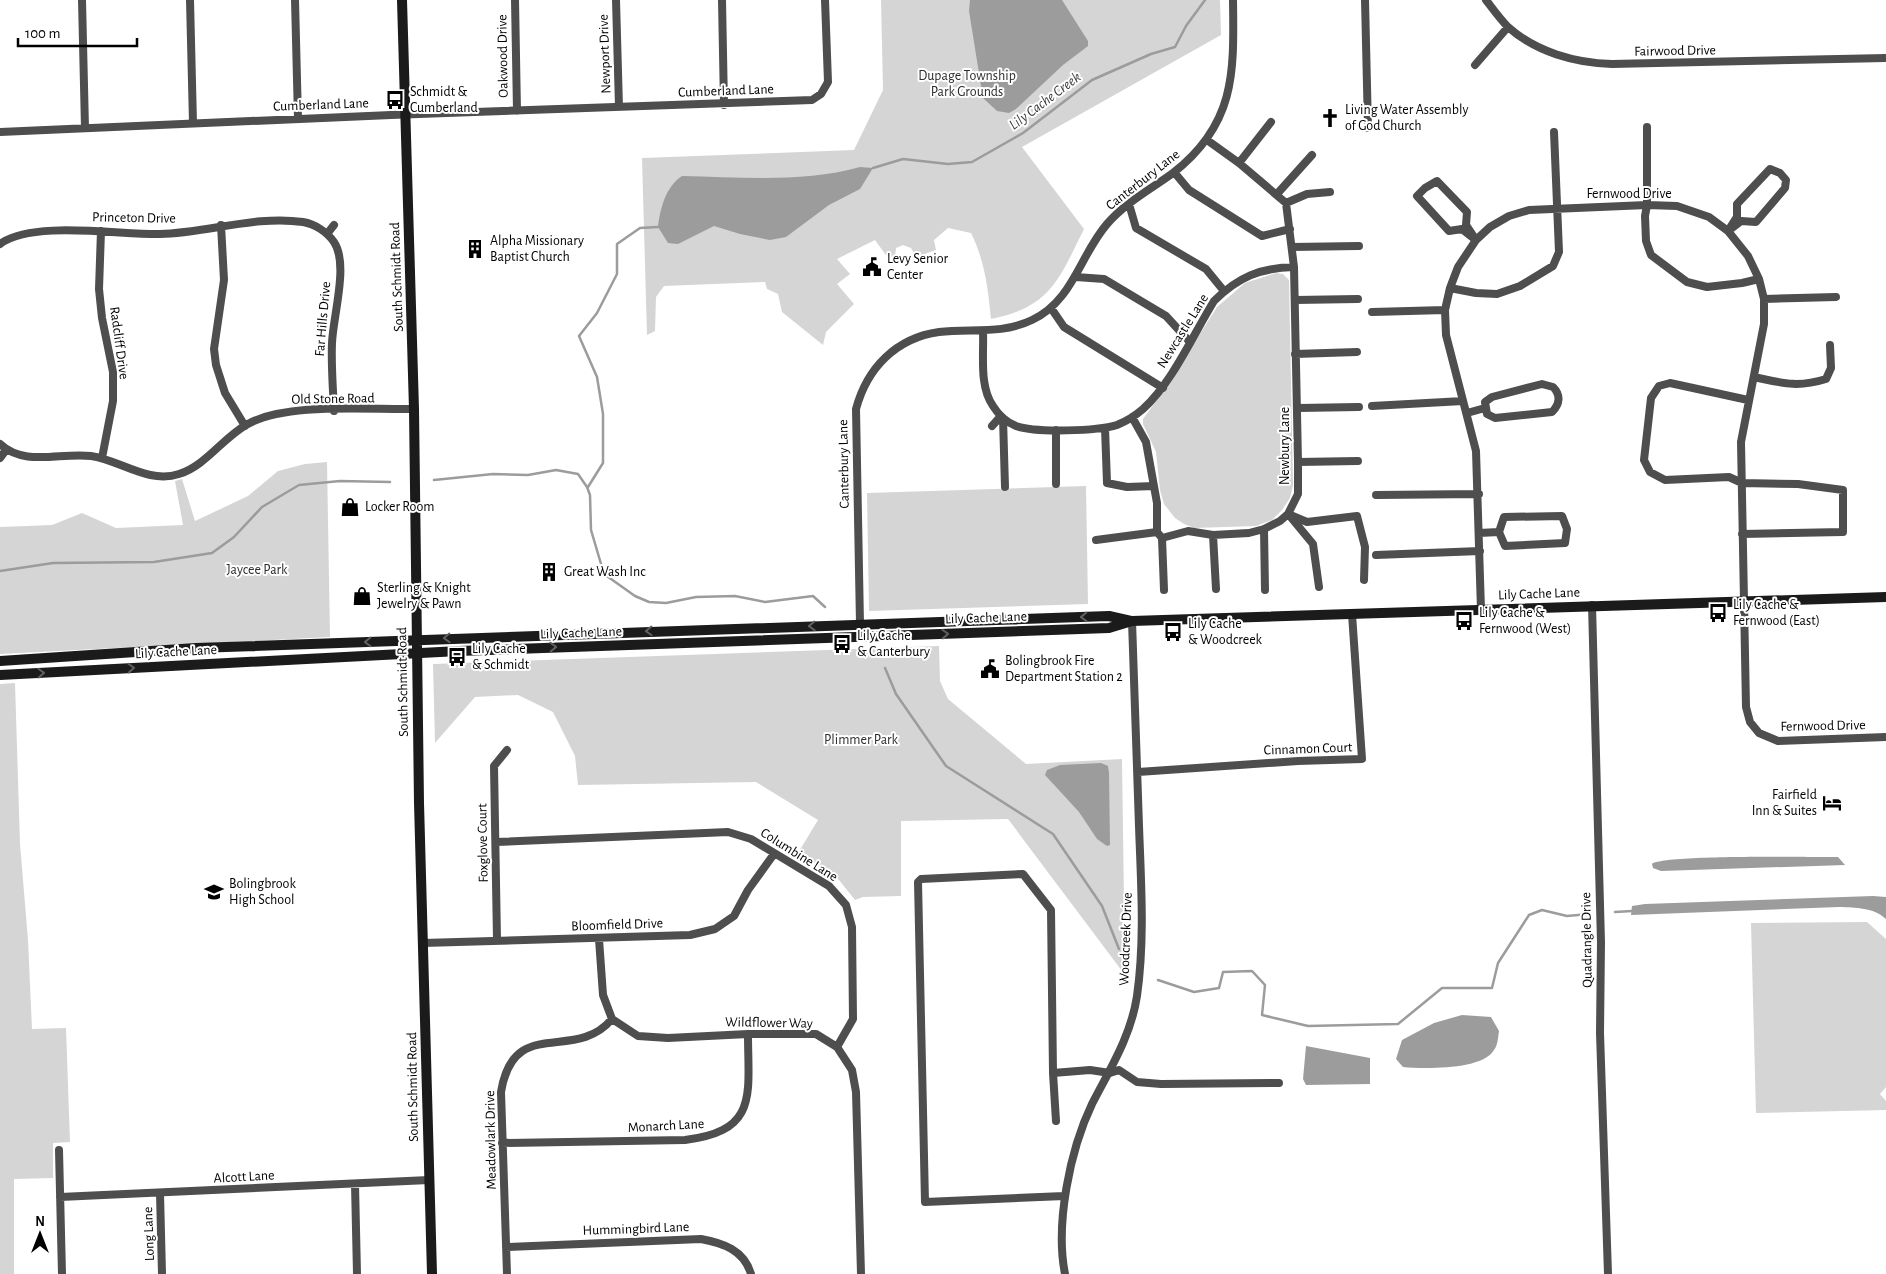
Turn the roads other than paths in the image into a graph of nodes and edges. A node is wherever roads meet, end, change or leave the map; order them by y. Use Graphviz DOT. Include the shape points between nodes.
graph roads {
  1 [pos="82,0"];
  2 [pos="190,0"];
  3 [pos="295,0"];
  4 [pos="402,0"];
  5 [pos="514,0"];
  6 [pos="616,0"];
  7 [pos="722,0"];
  8 [pos="826,0"];
  9 [pos="1233,0"];
  10 [pos="1365,0"];
  11 [pos="1486,0"];
  12 [pos="1508,27"];
  13 [pos="1886,58"];
  14 [pos="1475,64"];
  15 [pos="724,105"];
  16 [pos="619,107"];
  17 [pos="517,111"];
  18 [pos="405,115"];
  19 [pos="298,119"];
  20 [pos="1270,122"];
  21 [pos="193,123"];
  22 [pos="1647,127"];
  23 [pos="85,128"];
  24 [pos="1368,128"];
  25 [pos="0,132"];
  26 [pos="1554,132"];
  27 [pos="1207,140"];
  28 [pos="1312,155"];
  29 [pos="1239,163"];
  30 [pos="1174,172"];
  31 [pos="1330,192"];
  32 [pos="1277,194"];
  33 [pos="1286,203"];
  34 [pos="1129,204"];
  35 [pos="1647,205"];
  36 [pos="1557,208"];
  37 [pos="221,225"];
  38 [pos="334,225"];
  39 [pos="1290,229"];
  40 [pos="101,231"];
  41 [pos="1728,231"];
  42 [pos="327,234"];
  43 [pos="1476,240"];
  44 [pos="0,244"];
  45 [pos="1359,246"];
  46 [pos="1292,247"];
  47 [pos="1294,267"];
  48 [pos="1076,277"];
  49 [pos="1759,279"];
  50 [pos="1450,288"];
  51 [pos="1224,291"];
  52 [pos="1836,297"];
  53 [pos="1358,299"];
  54 [pos="1764,299"];
  55 [pos="1295,300"];
  56 [pos="1051,308"];
  57 [pos="1445,310"];
  58 [pos="1372,312"];
  59 [pos="983,332"];
  60 [pos="1189,341"];
  61 [pos="1830,345"];
  62 [pos="1356,352"];
  63 [pos="1295,354"];
  64 [pos="1754,377"];
  65 [pos="1163,388"];
  66 [pos="1748,400"];
  67 [pos="1463,401"];
  68 [pos="1372,406"];
  69 [pos="1359,407"];
  70 [pos="1298,408"];
  71 [pos="1485,408"];
  72 [pos="414,409"];
  73 [pos="334,411"];
  74 [pos="1467,413"];
  75 [pos="1002,417"];
  76 [pos="1132,417"];
  77 [pos="245,426"];
  78 [pos="992,426"];
  79 [pos="1105,428"];
  80 [pos="1056,430"];
  81 [pos="0,444"];
  82 [pos="6,450"];
  83 [pos="0,458"];
  84 [pos="102,458"];
  85 [pos="1358,461"];
  86 [pos="1298,462"];
  87 [pos="1742,483"];
  88 [pos="1056,484"];
  89 [pos="1154,486"];
  90 [pos="1005,487"];
  91 [pos="1479,494"];
  92 [pos="1376,495"];
  93 [pos="1288,514"];
  94 [pos="1264,529"];
  95 [pos="1499,532"];
  96 [pos="1479,533"];
  97 [pos="1742,534"];
  98 [pos="1160,535"];
  99 [pos="1213,536"];
  100 [pos="1096,540"];
  101 [pos="1480,551"];
  102 [pos="1376,555"];
  103 [pos="1364,580"];
  104 [pos="1319,587"];
  105 [pos="1164,590"];
  106 [pos="1216,590"];
  107 [pos="1265,590"];
  108 [pos="1886,597"];
  109 [pos="1744,600"];
  110 [pos="1592,605"];
  111 [pos="1481,610"];
  112 [pos="1352,614"];
  113 [pos="1132,621"];
  114 [pos="860,624"];
  115 [pos="861,637"];
  116 [pos="416,640"];
  117 [pos="417,653"];
  118 [pos="0,661"];
  119 [pos="0,675"];
  120 [pos="1886,737"];
  121 [pos="507,750"];
  122 [pos="1138,772"];
  123 [pos="496,842"];
  124 [pos="774,854"];
  125 [pos="599,939"];
  126 [pos="497,940"];
  127 [pos="423,943"];
  128 [pos="612,1019"];
  129 [pos="748,1034"];
  130 [pos="837,1047"];
  131 [pos="1053,1073"];
  132 [pos="1110,1073"];
  133 [pos="1278,1083"];
  134 [pos="1056,1121"];
  135 [pos="502,1143"];
  136 [pos="59,1150"];
  137 [pos="429,1180"];
  138 [pos="355,1184"];
  139 [pos="160,1193"];
  140 [pos="1064,1196"];
  141 [pos="60,1197"];
  142 [pos="506,1247"];
  143 [pos="62,1274"];
  144 [pos="162,1274"];
  145 [pos="357,1274"];
  146 [pos="432,1274"];
  147 [pos="507,1274"];
  148 [pos="751,1274"];
  149 [pos="861,1274"];
  150 [pos="1065,1274"];
  151 [pos="1608,1274"];
  1 -- 23 [label="street"];
  2 -- 21 [label="street"];
  3 -- 19 [label="street"];
  4 -- 18 [label="street, South Schmidt Road"];
  5 -- 17 [label="street, Oakwood Drive"];
  6 -- 16 [label="street, Newport Drive"];
  7 -- 15 [label="street"];
  8 -- 15 [label="street, Cumberland Lane" via="828,82 821,94 812,100"];
  9 -- 27 [label="street, Canterbury Lane" via="1234,55 1230,88"];
  10 -- 24 [label="street"];
  11 -- 12 [label="street, Fairwood Drive"];
  12 -- 13 [label="street, Fairwood Drive" via="1535,45 1566,58 1598,64"];
  12 -- 14 [label="street"];
  15 -- 16 [label="street, Cumberland Lane"];
  16 -- 17 [label="street, Cumberland Lane"];
  17 -- 18 [label="street, Cumberland Lane"];
  18 -- 19 [label="street, Cumberland Lane"];
  18 -- 72 [label="street, South Schmidt Road"];
  19 -- 21 [label="street, Cumberland Lane"];
  20 -- 29 [label="street"];
  21 -- 23 [label="street, Cumberland Lane"];
  22 -- 35 [label="street"];
  23 -- 25 [label="street, Cumberland Lane"];
  26 -- 36 [label="street"];
  27 -- 29 [label="street"];
  27 -- 30 [label="street, Canterbury Lane"];
  28 -- 32 [label="street"];
  29 -- 32 [label="street"];
  30 -- 34 [label="street, Canterbury Lane"];
  30 -- 39 [label="street" via="1189,190 1262,236"];
  31 -- 33 [label="street" via="1307,194"];
  32 -- 33 [label="street"];
  33 -- 39 [label="street, Newbury Lane"];
  34 -- 48 [label="street, Canterbury Lane" via="1107,224"];
  34 -- 51 [label="street" via="1136,228 1206,269"];
  35 -- 36 [label="street, Fernwood Drive"];
  35 -- 41 [label="street, Fernwood Drive" via="1677,206 1709,217"];
  35 -- 49 [label="street" via="1646,241 1651,255 1687,282 1706,287"];
  36 -- 43 [label="street, Fernwood Drive" via="1529,210 1509,216"];
  36 -- 50 [label="street" via="1559,252 1553,266 1520,286 1497,294"];
  37 -- 40 [label="street, Princeton Drive" via="162,234"];
  37 -- 42 [label="street, Princeton Drive" via="292,221 316,226"];
  37 -- 77 [label="street" via="224,280 214,350 225,393"];
  38 -- 42 [label="street"];
  39 -- 46 [label="street, Newbury Lane"];
  40 -- 44 [label="street, Princeton Drive" via="28,233 10,237"];
  40 -- 84 [label="street, Radcliff Drive" via="99,289 113,372 113,402"];
  41 -- 41 [label="street" via="1741,221 1756,222 1785,188 1786,180 1780,173 1770,169 1737,204 1737,217"];
  41 -- 49 [label="street, Fernwood Drive" via="1748,256"];
  42 -- 73 [label="street, Far Hills Drive" via="338,250 341,265 332,345"];
  43 -- 43 [label="street" via="1462,229 1449,231 1417,196 1437,182 1467,212 1466,225"];
  43 -- 50 [label="street, Fernwood Drive" via="1458,267"];
  45 -- 46 [label="street"];
  46 -- 47 [label="street, Newbury Lane"];
  47 -- 51 [label="street, Newcastle Lane" via="1254,273"];
  47 -- 55 [label="street, Newbury Lane"];
  48 -- 56 [label="street, Canterbury Lane"];
  48 -- 60 [label="street" via="1104,279 1166,316"];
  49 -- 54 [label="street, Fernwood Drive"];
  50 -- 57 [label="street, Fernwood Drive"];
  51 -- 60 [label="street, Newcastle Lane"];
  52 -- 54 [label="street"];
  53 -- 55 [label="street"];
  54 -- 64 [label="street, Fernwood Drive" via="1764,324"];
  55 -- 63 [label="street, Newbury Lane"];
  56 -- 59 [label="street, Canterbury Lane" via="1033,320"];
  56 -- 65 [label="street" via="1064,327"];
  57 -- 58 [label="street"];
  57 -- 67 [label="street, Fernwood Drive" via="1446,335"];
  59 -- 75 [label="street" via="984,384 992,405"];
  59 -- 114 [label="street, Canterbury Lane" via="939,332 911,340 873,368 860,392 856,418"];
  60 -- 65 [label="street, Newcastle Lane"];
  61 -- 64 [label="street" via="1831,368 1826,379 1806,385"];
  62 -- 63 [label="street"];
  63 -- 70 [label="street, Newbury Lane"];
  64 -- 66 [label="street, Fernwood Drive"];
  65 -- 76 [label="street, Newcastle Lane"];
  66 -- 87 [label="street, Fernwood Drive" via="1741,442"];
  66 -- 87 [label="street" via="1670,382 1658,386 1651,398 1644,460 1650,472 1665,480 1729,477"];
  67 -- 68 [label="street"];
  67 -- 74 [label="street, Fernwood Drive"];
  69 -- 70 [label="street"];
  70 -- 86 [label="street, Newbury Lane"];
  71 -- 71 [label="street" via="1487,414 1495,418 1546,414 1556,408 1559,397 1553,387 1542,384 1492,397 1485,402"];
  71 -- 74 [label="street"];
  72 -- 73 [label="street, Old Stone Road"];
  72 -- 116 [label="street, South Schmidt Road"];
  73 -- 77 [label="street, Old Stone Road" via="282,412"];
  74 -- 91 [label="street, Fernwood Drive" via="1476,451"];
  75 -- 78 [label="street"];
  75 -- 80 [label="street" via="1029,429"];
  75 -- 90 [label="street"];
  76 -- 79 [label="street"];
  76 -- 89 [label="street" via="1146,442"];
  77 -- 84 [label="street, Old Stone Road" via="198,464 178,475 146,475"];
  79 -- 80 [label="street"];
  79 -- 89 [label="street" via="1107,483 1127,487"];
  80 -- 88 [label="street"];
  81 -- 82 [label="street"];
  82 -- 83 [label="street"];
  82 -- 84 [label="street, Old Stone Road" via="28,457"];
  85 -- 86 [label="street"];
  86 -- 93 [label="street, Newbury Lane" via="1298,494"];
  87 -- 97 [label="street, Fernwood Drive"];
  87 -- 97 [label="street" via="1798,484 1843,490 1843,532"];
  89 -- 98 [label="street"];
  91 -- 92 [label="street"];
  91 -- 96 [label="street, Fernwood Drive"];
  93 -- 94 [label="street"];
  93 -- 103 [label="street" via="1307,522 1356,516 1365,547"];
  93 -- 104 [label="street" via="1314,544"];
  94 -- 99 [label="street"];
  94 -- 107 [label="street"];
  95 -- 95 [label="street" via="1504,517 1562,516 1567,529 1564,543 1506,546"];
  95 -- 96 [label="street"];
  96 -- 101 [label="street, Fernwood Drive"];
  97 -- 109 [label="street, Fernwood Drive"];
  98 -- 99 [label="street" via="1188,531"];
  98 -- 100 [label="street"];
  98 -- 105 [label="street"];
  99 -- 106 [label="street"];
  101 -- 102 [label="street"];
  101 -- 111 [label="street, Fernwood Drive"];
  108 -- 109 [label="street, Lily Cache Lane"];
  109 -- 110 [label="street, Lily Cache Lane"];
  109 -- 120 [label="street, Fernwood Drive" via="1746,706 1750,722 1759,733 1778,742"];
  110 -- 111 [label="street, Lily Cache Lane"];
  110 -- 151 [label="street, Quadrangle Drive"];
  111 -- 112 [label="street, Lily Cache Lane"];
  112 -- 113 [label="street, Lily Cache Lane"];
  112 -- 122 [label="street, Cinnamon Court" via="1362,759"];
  113 -- 114 [label="street, Lily Cache Lane, one-way" via="1109,616"];
  115 -- 113 [label="street, Lily Cache Lane, one-way" via="1109,628"];
  113 -- 122 [label="street, Woodcreek Drive"];
  114 -- 115 [label="street"];
  114 -- 116 [label="street, Lily Cache Lane, one-way"];
  117 -- 115 [label="street, Lily Cache Lane, one-way"];
  116 -- 117 [label="street, South Schmidt Road"];
  116 -- 118 [label="street, Lily Cache Lane, one-way" via="186,649"];
  119 -- 117 [label="street, Lily Cache Lane, one-way"];
  117 -- 127 [label="street, South Schmidt Road"];
  121 -- 123 [label="street, Foxglove Court" via="494,766"];
  122 -- 132 [label="street, Woodcreek Drive" via="1140,970 1129,1029"];
  123 -- 124 [label="street, Columbine Lane" via="728,832 751,839"];
  123 -- 126 [label="street, Foxglove Court"];
  124 -- 125 [label="street, Bloomfield Drive" via="734,916 715,929 690,935"];
  124 -- 130 [label="street, Columbine Lane" via="829,886 846,905 852,927 853,1019"];
  125 -- 126 [label="street, Bloomfield Drive"];
  125 -- 128 [label="street" via="603,995"];
  126 -- 127 [label="street, Bloomfield Drive"];
  127 -- 137 [label="street, South Schmidt Road"];
  128 -- 129 [label="street, Wildflower Way" via="638,1036 668,1038"];
  128 -- 135 [label="street, Meadowlark Drive" via="605,1028 591,1036 532,1047 519,1052 509,1063 501,1092"];
  129 -- 130 [label="street, Wildflower Way" via="816,1034"];
  129 -- 135 [label="street, Monarch Lane" via="748,1097 741,1115 731,1127 716,1134 685,1140"];
  130 -- 149 [label="street, Wildflower Way" via="852,1070 856,1092"];
  131 -- 132 [label="street" via="1090,1070"];
  131 -- 134 [label="street"];
  131 -- 140 [label="street" via="1052,910 1023,874 918,880 925,1202"];
  132 -- 133 [label="street" via="1119,1070 1137,1082 1161,1084"];
  132 -- 140 [label="street, Woodcreek Drive" via="1085,1120"];
  135 -- 142 [label="street, Meadowlark Drive"];
  136 -- 141 [label="street"];
  137 -- 138 [label="street, Alcott Lane"];
  137 -- 146 [label="street, South Schmidt Road"];
  138 -- 139 [label="street, Alcott Lane"];
  138 -- 145 [label="street"];
  139 -- 141 [label="street, Alcott Lane"];
  139 -- 144 [label="street, Long Lane"];
  140 -- 150 [label="street, Woodcreek Drive"];
  141 -- 143 [label="street"];
  142 -- 147 [label="street, Meadowlark Drive"];
  142 -- 148 [label="street, Hummingbird Lane" via="702,1239 722,1243 739,1253"];
}
